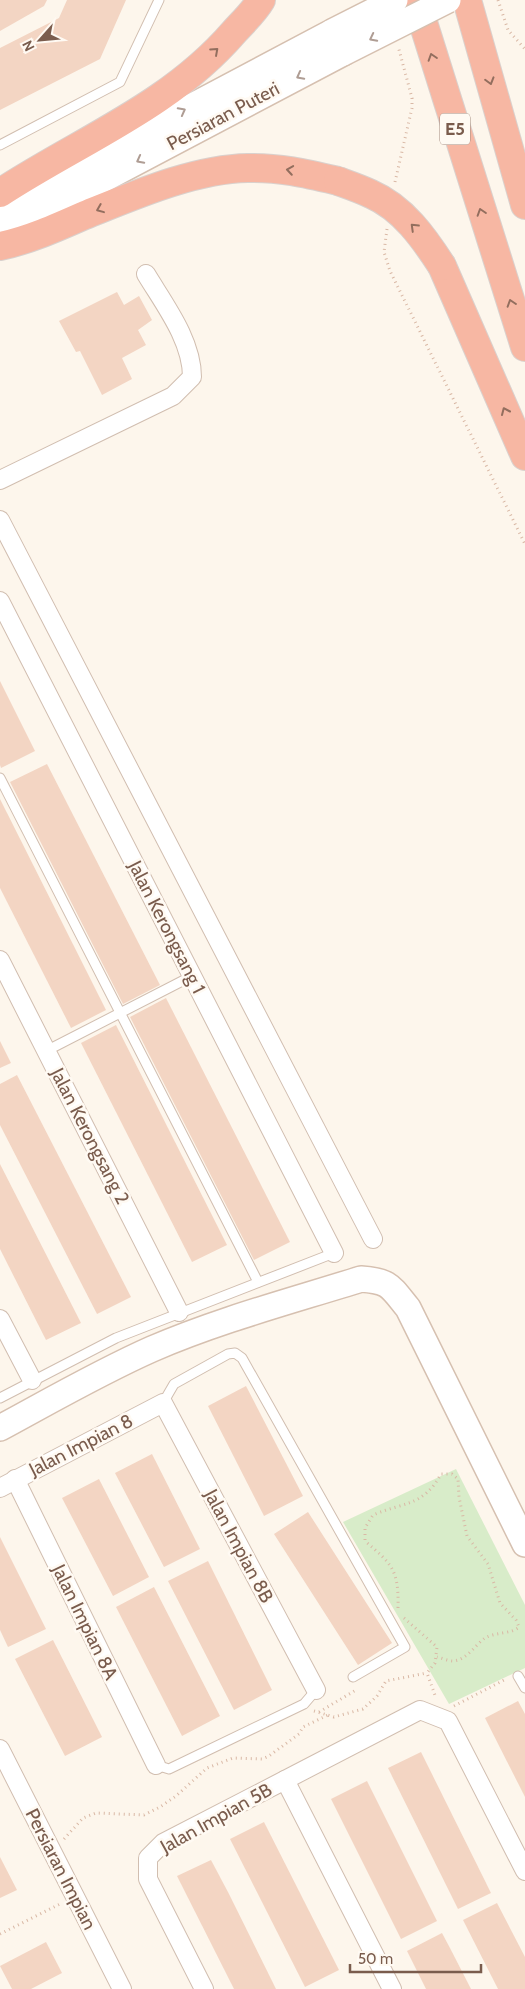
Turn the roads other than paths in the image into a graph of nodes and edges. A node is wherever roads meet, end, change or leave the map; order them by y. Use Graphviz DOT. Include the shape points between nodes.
graph roads {
  1 [pos="159,0"];
  2 [pos="261,0"];
  3 [pos="395,0"];
  4 [pos="416,0"];
  5 [pos="448,0"];
  6 [pos="468,0"];
  7 [pos="337,42"];
  8 [pos="1,142"];
  9 [pos="0,193"];
  10 [pos="525,205"];
  11 [pos="0,208"];
  12 [pos="0,234"];
  13 [pos="0,246"];
  14 [pos="146,274"];
  15 [pos="525,347"];
  16 [pos="525,456"];
  17 [pos="0,480"];
  18 [pos="0,520"];
  19 [pos="0,601"];
  20 [pos="0,778"];
  21 [pos="0,960"];
  22 [pos="192,976"];
  23 [pos="120,1013"];
  24 [pos="46,1051"];
  25 [pos="373,1239"];
  26 [pos="334,1253"];
  27 [pos="258,1282"];
  28 [pos="179,1312"];
  29 [pos="0,1319"];
  30 [pos="32,1380"];
  31 [pos="0,1398"];
  32 [pos="163,1403"];
  33 [pos="0,1428"];
  34 [pos="7,1484"];
  35 [pos="525,1544"];
  36 [pos="518,1676"];
  37 [pos="353,1677"];
  38 [pos="525,1688"];
  39 [pos="316,1690"];
  40 [pos="0,1749"];
  41 [pos="156,1765"];
  42 [pos="285,1780"];
  43 [pos="525,1871"];
  44 [pos="122,1989"];
  45 [pos="204,1989"];
  46 [pos="392,1989"];
  1 -- 8 [label="lane" via="120,82"];
  9 -- 2 [label="highway, one-way" via="124,122 172,90 222,45"];
  3 -- 7 [label="street, Persiaran Puteri, bridge"];
  15 -- 4 [label="highway, E5, one-way"];
  5 -- 7 [label="street, Persiaran Puteri, one-way, bridge"];
  6 -- 10 [label="highway, one-way"];
  11 -- 7 [label="street, Persiaran Puteri, one-way"];
  7 -- 12 [label="street, Persiaran Puteri, one-way"];
  16 -- 13 [label="highway, one-way, bridge" via="442,266 422,235 373,194 338,181 276,168 210,173 147,190 45,232"];
  14 -- 17 [label="street" via="183,338 192,363 192,377 173,396"];
  18 -- 25 [label="street"];
  19 -- 22 [label="street, Jalan Kerongsang 1"];
  20 -- 23 [label="lane"];
  21 -- 24 [label="street, Jalan Kerongsang 2"];
  22 -- 23 [label="lane"];
  22 -- 26 [label="street, Jalan Kerongsang 1"];
  23 -- 24 [label="lane"];
  23 -- 27 [label="lane"];
  24 -- 28 [label="street, Jalan Kerongsang 2"];
  26 -- 27 [label="lane"];
  27 -- 28 [label="lane"];
  28 -- 30 [label="lane" via="116,1338"];
  29 -- 30 [label="street"];
  30 -- 31 [label="lane"];
  32 -- 34 [label="street, Jalan Impian 8"];
  32 -- 37 [label="lane" via="174,1384 228,1354 242,1358 405,1647"];
  32 -- 39 [label="street, Jalan Impian 8B"];
  33 -- 35 [label="street" via="76,1386 160,1346 361,1279 381,1280 408,1308"];
  34 -- 41 [label="street, Jalan Impian 8A"];
  36 -- 38 [label="lane"];
  39 -- 41 [label="lane" via="304,1704 170,1769"];
  40 -- 44 [label="street, Persiaran Impian"];
  42 -- 43 [label="street" via="420,1710 436,1716 448,1721"];
  42 -- 45 [label="street, Jalan Impian 5B" via="163,1843 148,1858 148,1879"];
  42 -- 46 [label="street, Jalan Impian 5B"];
}
